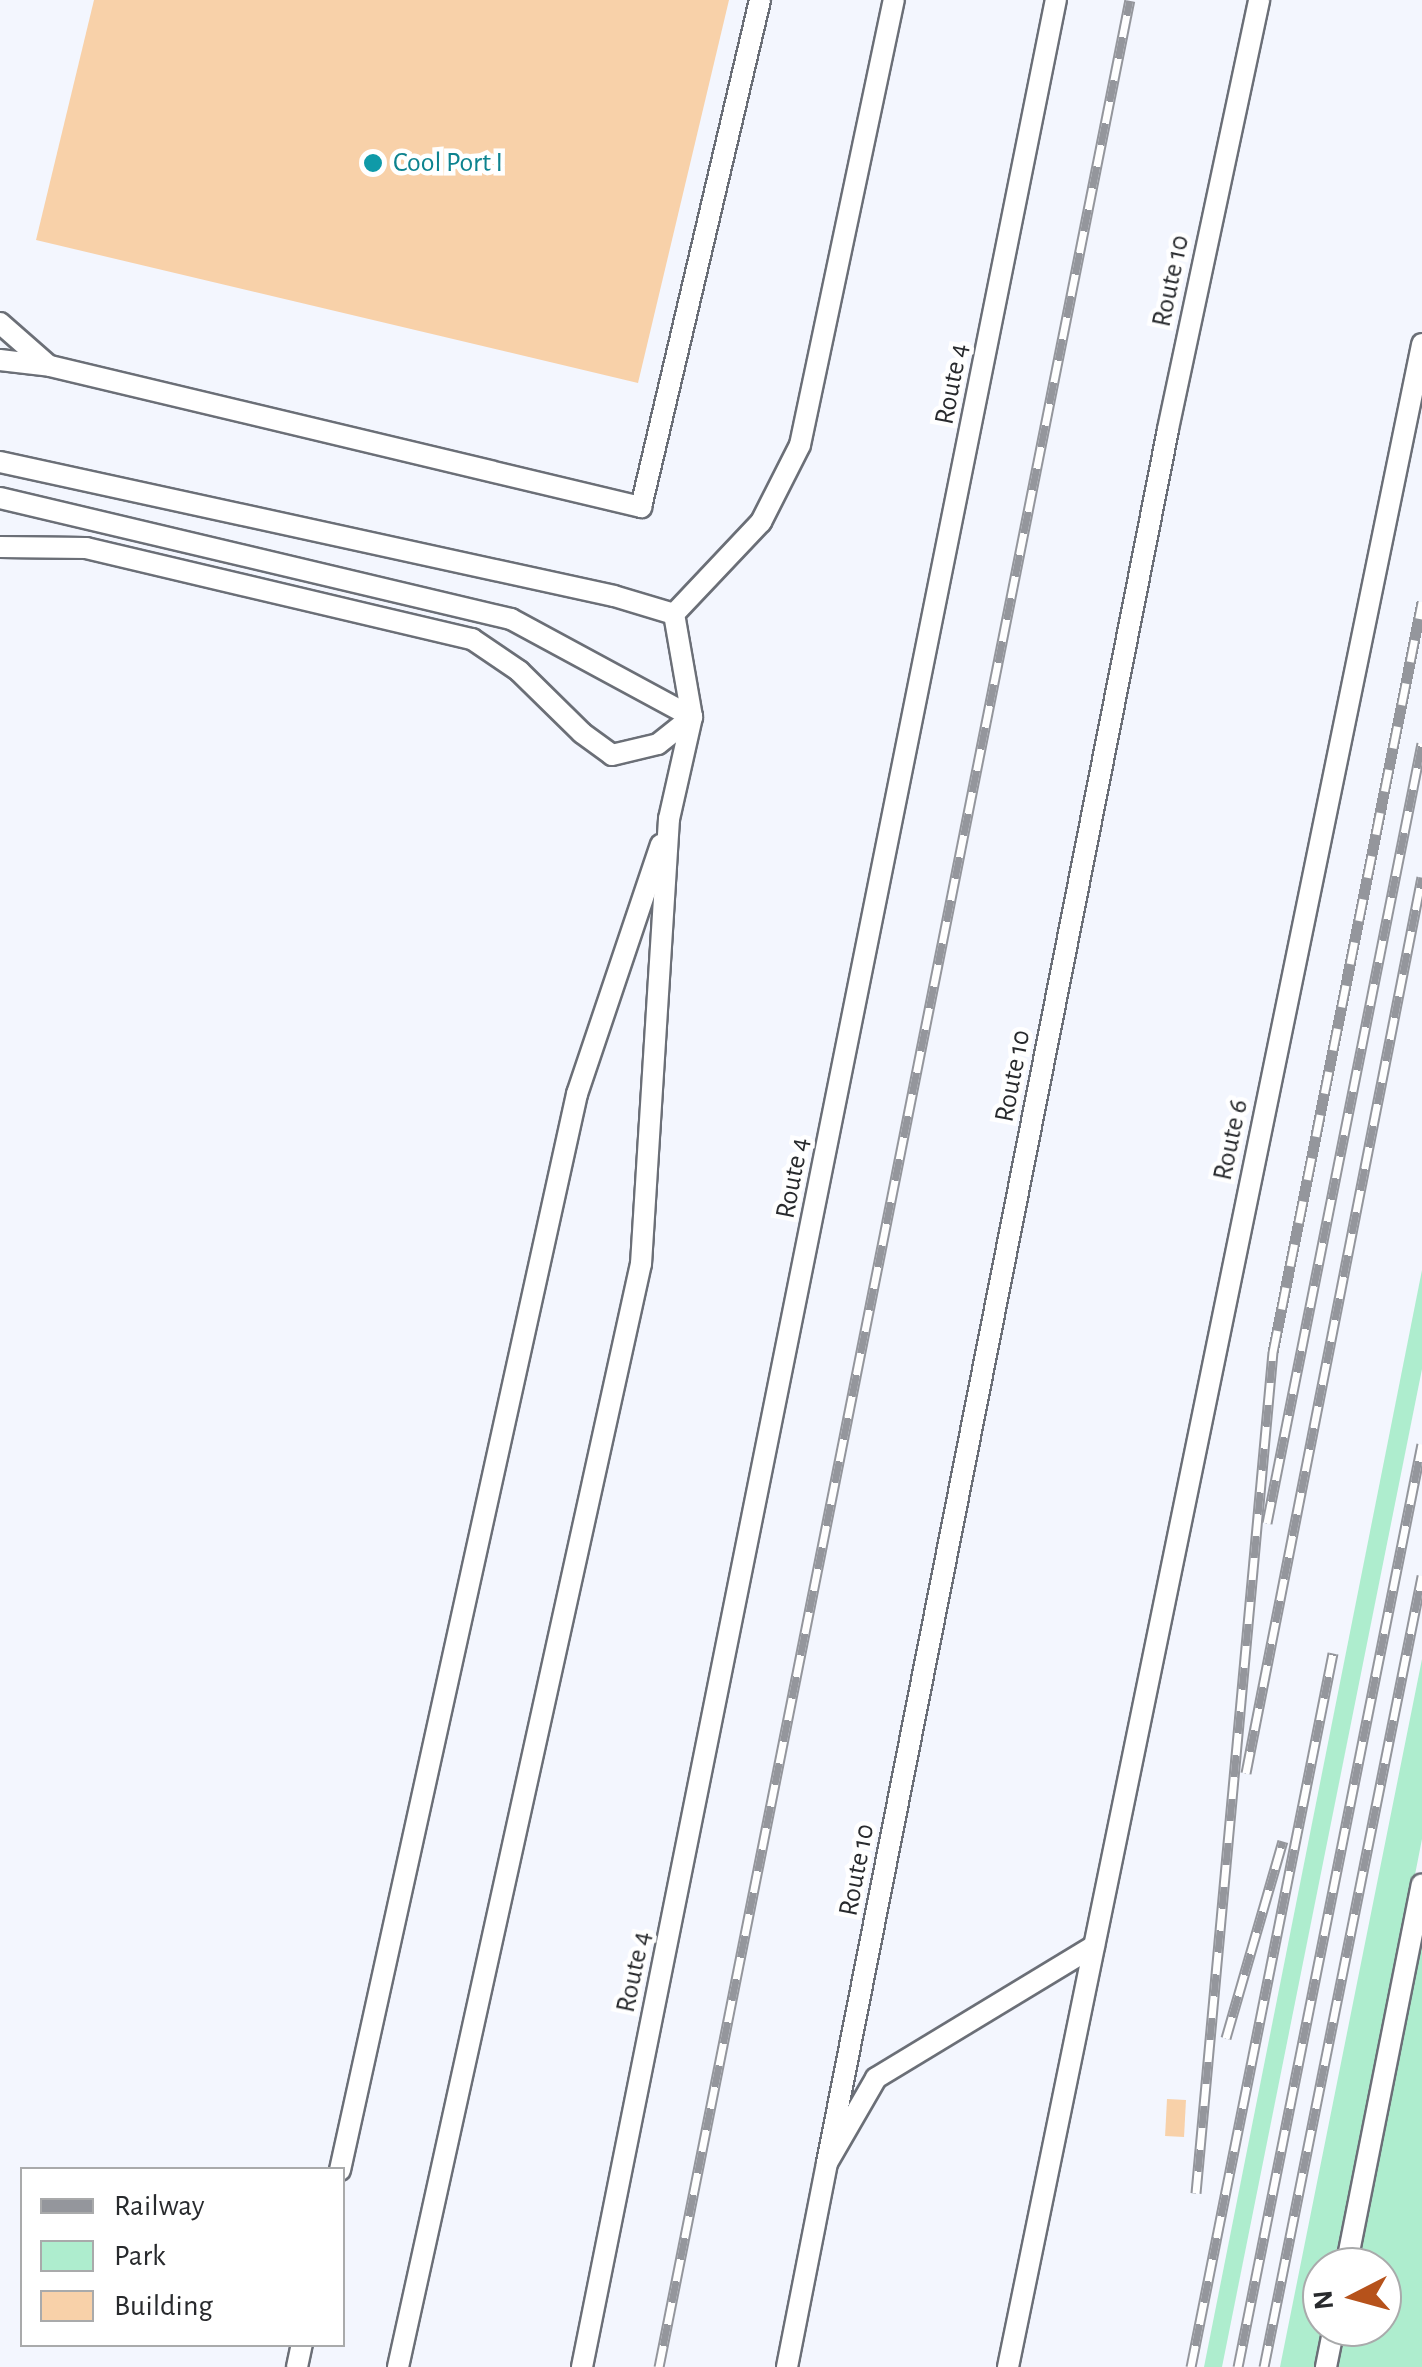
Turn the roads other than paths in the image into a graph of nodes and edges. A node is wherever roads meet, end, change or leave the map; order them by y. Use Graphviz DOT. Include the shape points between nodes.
graph roads {
  1 [pos="760,0"];
  2 [pos="894,0"];
  3 [pos="1056,0"];
  4 [pos="1259,0"];
  5 [pos="0,323"];
  6 [pos="1422,344"];
  7 [pos="0,360"];
  8 [pos="50,366"];
  9 [pos="0,462"];
  10 [pos="0,498"];
  11 [pos="0,548"];
  12 [pos="674,614"];
  13 [pos="692,716"];
  14 [pos="669,820"];
  15 [pos="1422,1884"];
  16 [pos="1094,1946"];
  17 [pos="828,2163"];
  18 [pos="341,2167"];
  19 [pos="1350,2247"];
  20 [pos="398,2367"];
  21 [pos="582,2367"];
  22 [pos="788,2367"];
  23 [pos="1008,2367"];
  1 -- 8 [label="lane" via="642,508"];
  2 -- 12 [label="lane" via="800,446 762,522"];
  3 -- 21 [label="lane, Route 4"];
  4 -- 17 [label="lane, Route 10" via="1168,430"];
  5 -- 8 [label="lane"];
  6 -- 16 [label="lane, Route 6"];
  7 -- 8 [label="lane"];
  9 -- 12 [label="lane"];
  10 -- 13 [label="lane" via="511,618"];
  11 -- 13 [label="lane" via="86,548 472,639 519,671 612,755 658,744"];
  12 -- 13 [label="lane"];
  13 -- 14 [label="lane"];
  14 -- 18 [label="lane" via="577,1094"];
  14 -- 20 [label="lane" via="640,1264"];
  15 -- 19 [label="lane"];
  16 -- 17 [label="lane" via="876,2078"];
  16 -- 23 [label="lane, Route 6"];
  17 -- 22 [label="lane, Route 10"];
}
